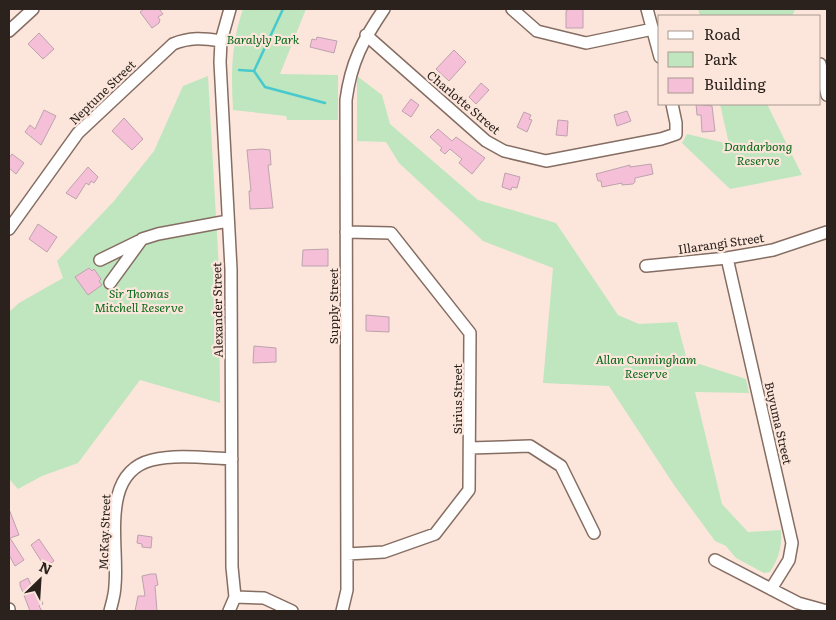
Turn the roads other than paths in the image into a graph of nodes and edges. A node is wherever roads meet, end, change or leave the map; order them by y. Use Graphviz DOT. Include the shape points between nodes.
graph roads {
  1 [pos="33,9"];
  2 [pos="230,9"];
  3 [pos="384,9"];
  4 [pos="512,9"];
  5 [pos="647,9"];
  6 [pos="653,29"];
  7 [pos="9,30"];
  8 [pos="366,35"];
  9 [pos="221,41"];
  10 [pos="658,48"];
  11 [pos="821,68"];
  12 [pos="827,95"];
  13 [pos="672,105"];
  14 [pos="228,221"];
  15 [pos="9,229"];
  16 [pos="346,232"];
  17 [pos="827,232"];
  18 [pos="142,239"];
  19 [pos="728,258"];
  20 [pos="100,260"];
  21 [pos="646,266"];
  22 [pos="110,283"];
  23 [pos="470,448"];
  24 [pos="232,458"];
  25 [pos="594,533"];
  26 [pos="346,554"];
  27 [pos="715,560"];
  28 [pos="771,589"];
  29 [pos="235,597"];
  30 [pos="110,611"];
  31 [pos="229,611"];
  32 [pos="292,611"];
  33 [pos="342,611"];
  34 [pos="827,611"];
  1 -- 7 [label="street"];
  2 -- 9 [label="street, Alexander Street"];
  3 -- 8 [label="street, Supply Street"];
  4 -- 6 [label="street" via="537,30 586,44"];
  5 -- 6 [label="street"];
  6 -- 10 [label="street"];
  8 -- 13 [label="street, Charlotte Street" via="486,141 504,151 546,161 676,134"];
  8 -- 16 [label="street, Supply Street" via="350,72 346,99"];
  9 -- 14 [label="street, Alexander Street" via="221,111"];
  9 -- 15 [label="street, Neptune Street" via="195,38 174,44 78,133"];
  11 -- 12 [label="street"];
  14 -- 18 [label="street"];
  14 -- 24 [label="street, Alexander Street"];
  16 -- 23 [label="street, Sirius Street" via="391,233 470,333"];
  16 -- 26 [label="street, Supply Street"];
  17 -- 19 [label="street, Illarangi Street" via="773,250"];
  18 -- 20 [label="street"];
  18 -- 22 [label="street"];
  19 -- 21 [label="street, Illarangi Street"];
  19 -- 28 [label="street, Buyuma Street" via="792,543 789,560"];
  23 -- 25 [label="street" via="530,446 561,466"];
  23 -- 26 [label="street, Sirius Street" via="469,490 435,534 384,552"];
  24 -- 29 [label="street, Alexander Street"];
  24 -- 30 [label="street, McKay Street" via="152,460 137,466 125,478 116,500 116,586"];
  26 -- 33 [label="street, Supply Street" via="347,590"];
  27 -- 28 [label="street"];
  28 -- 34 [label="street" via="798,603"];
  29 -- 31 [label="street, Alexander Street"];
  29 -- 32 [label="street" via="259,597"];
}
